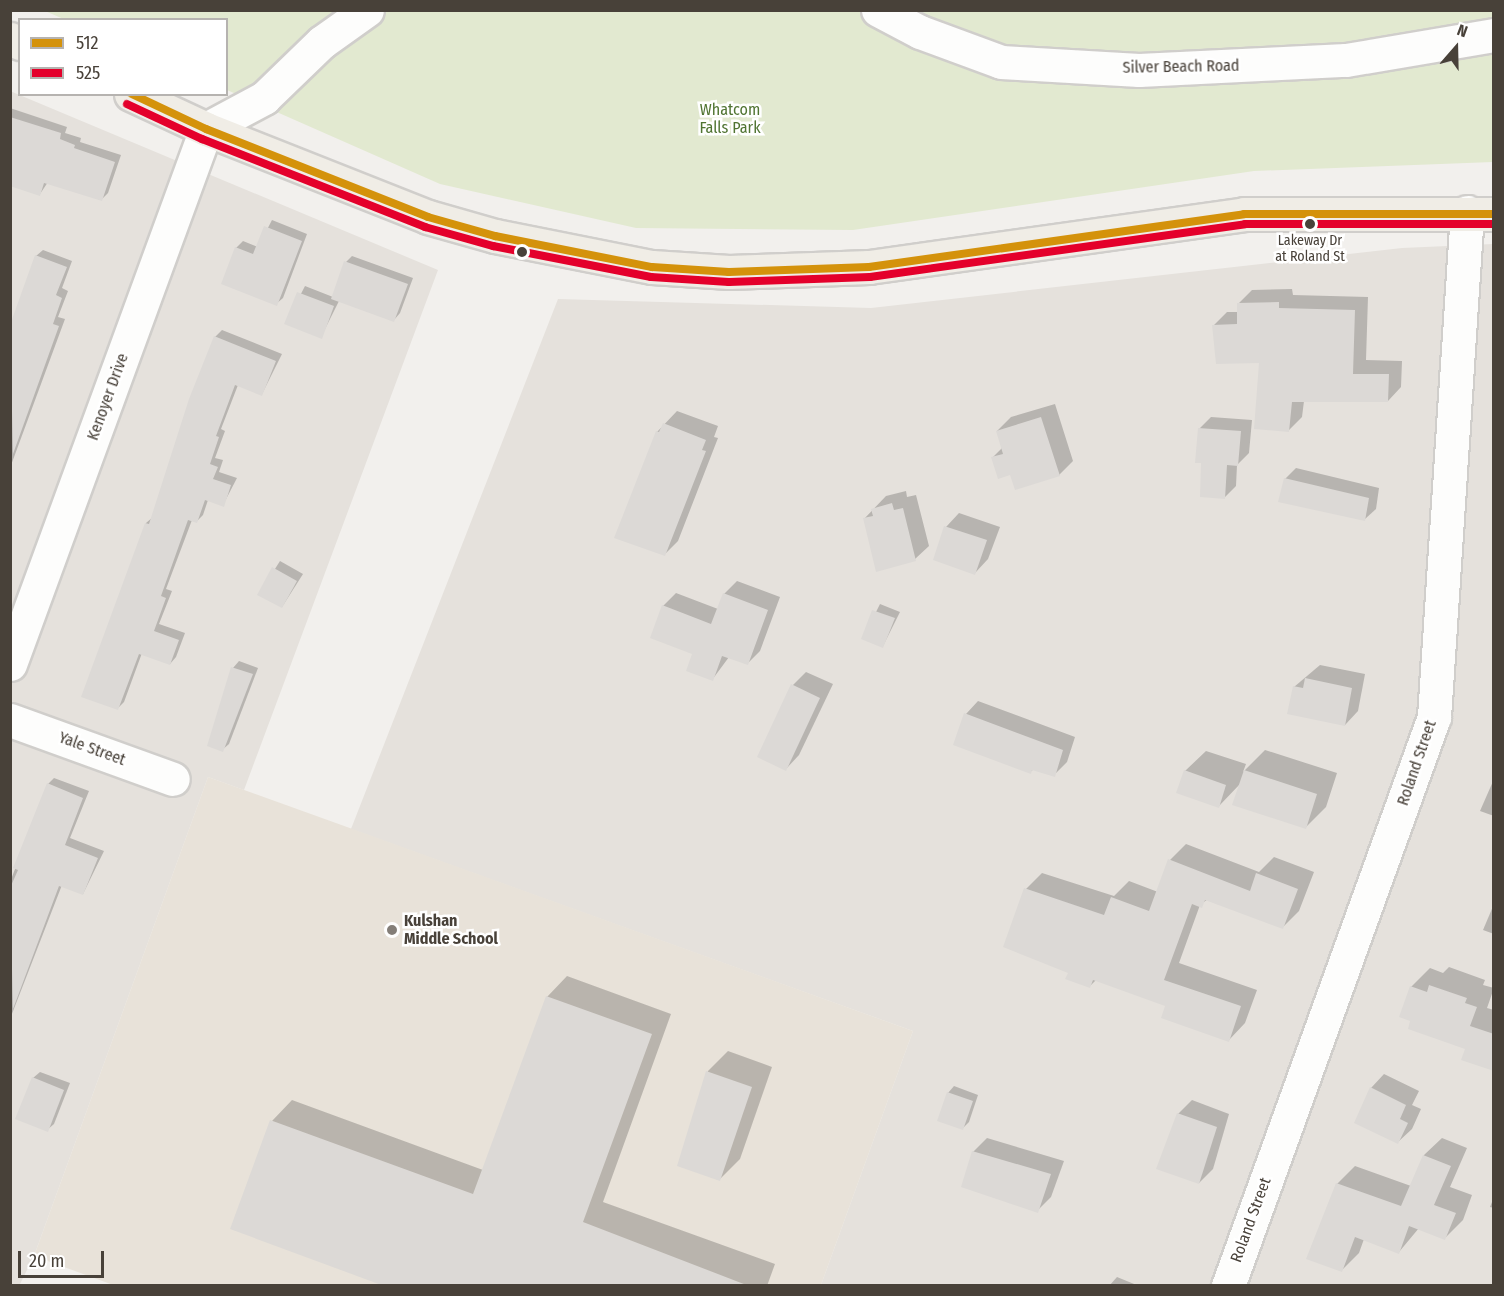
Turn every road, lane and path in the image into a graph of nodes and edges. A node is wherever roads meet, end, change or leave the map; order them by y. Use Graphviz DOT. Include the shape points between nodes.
graph roads {
  1 [pos="367,10"];
  2 [pos="878,10"];
  3 [pos="1494,35"];
  4 [pos="135,96"];
  5 [pos="206,129"];
  6 [pos="1480,213"];
  7 [pos="10,664"];
  8 [pos="10,720"];
  9 [pos="173,779"];
  10 [pos="1228,1286"];
  1 -- 5 [label="street" via="322,42 264,98"];
  2 -- 3 [label="street, Silver Beach Road" via="920,32 1001,62 1074,67 1162,69 1346,60"];
  4 -- 5 [label="main road"];
  5 -- 6 [label="main road" via="428,217 495,236 652,267 710,271 869,267 1244,214"];
  5 -- 7 [label="street, Kenoyer Drive"];
  6 -- 10 [label="street, Roland Street" via="1434,717"];
  8 -- 9 [label="street, Yale Street"];
}
